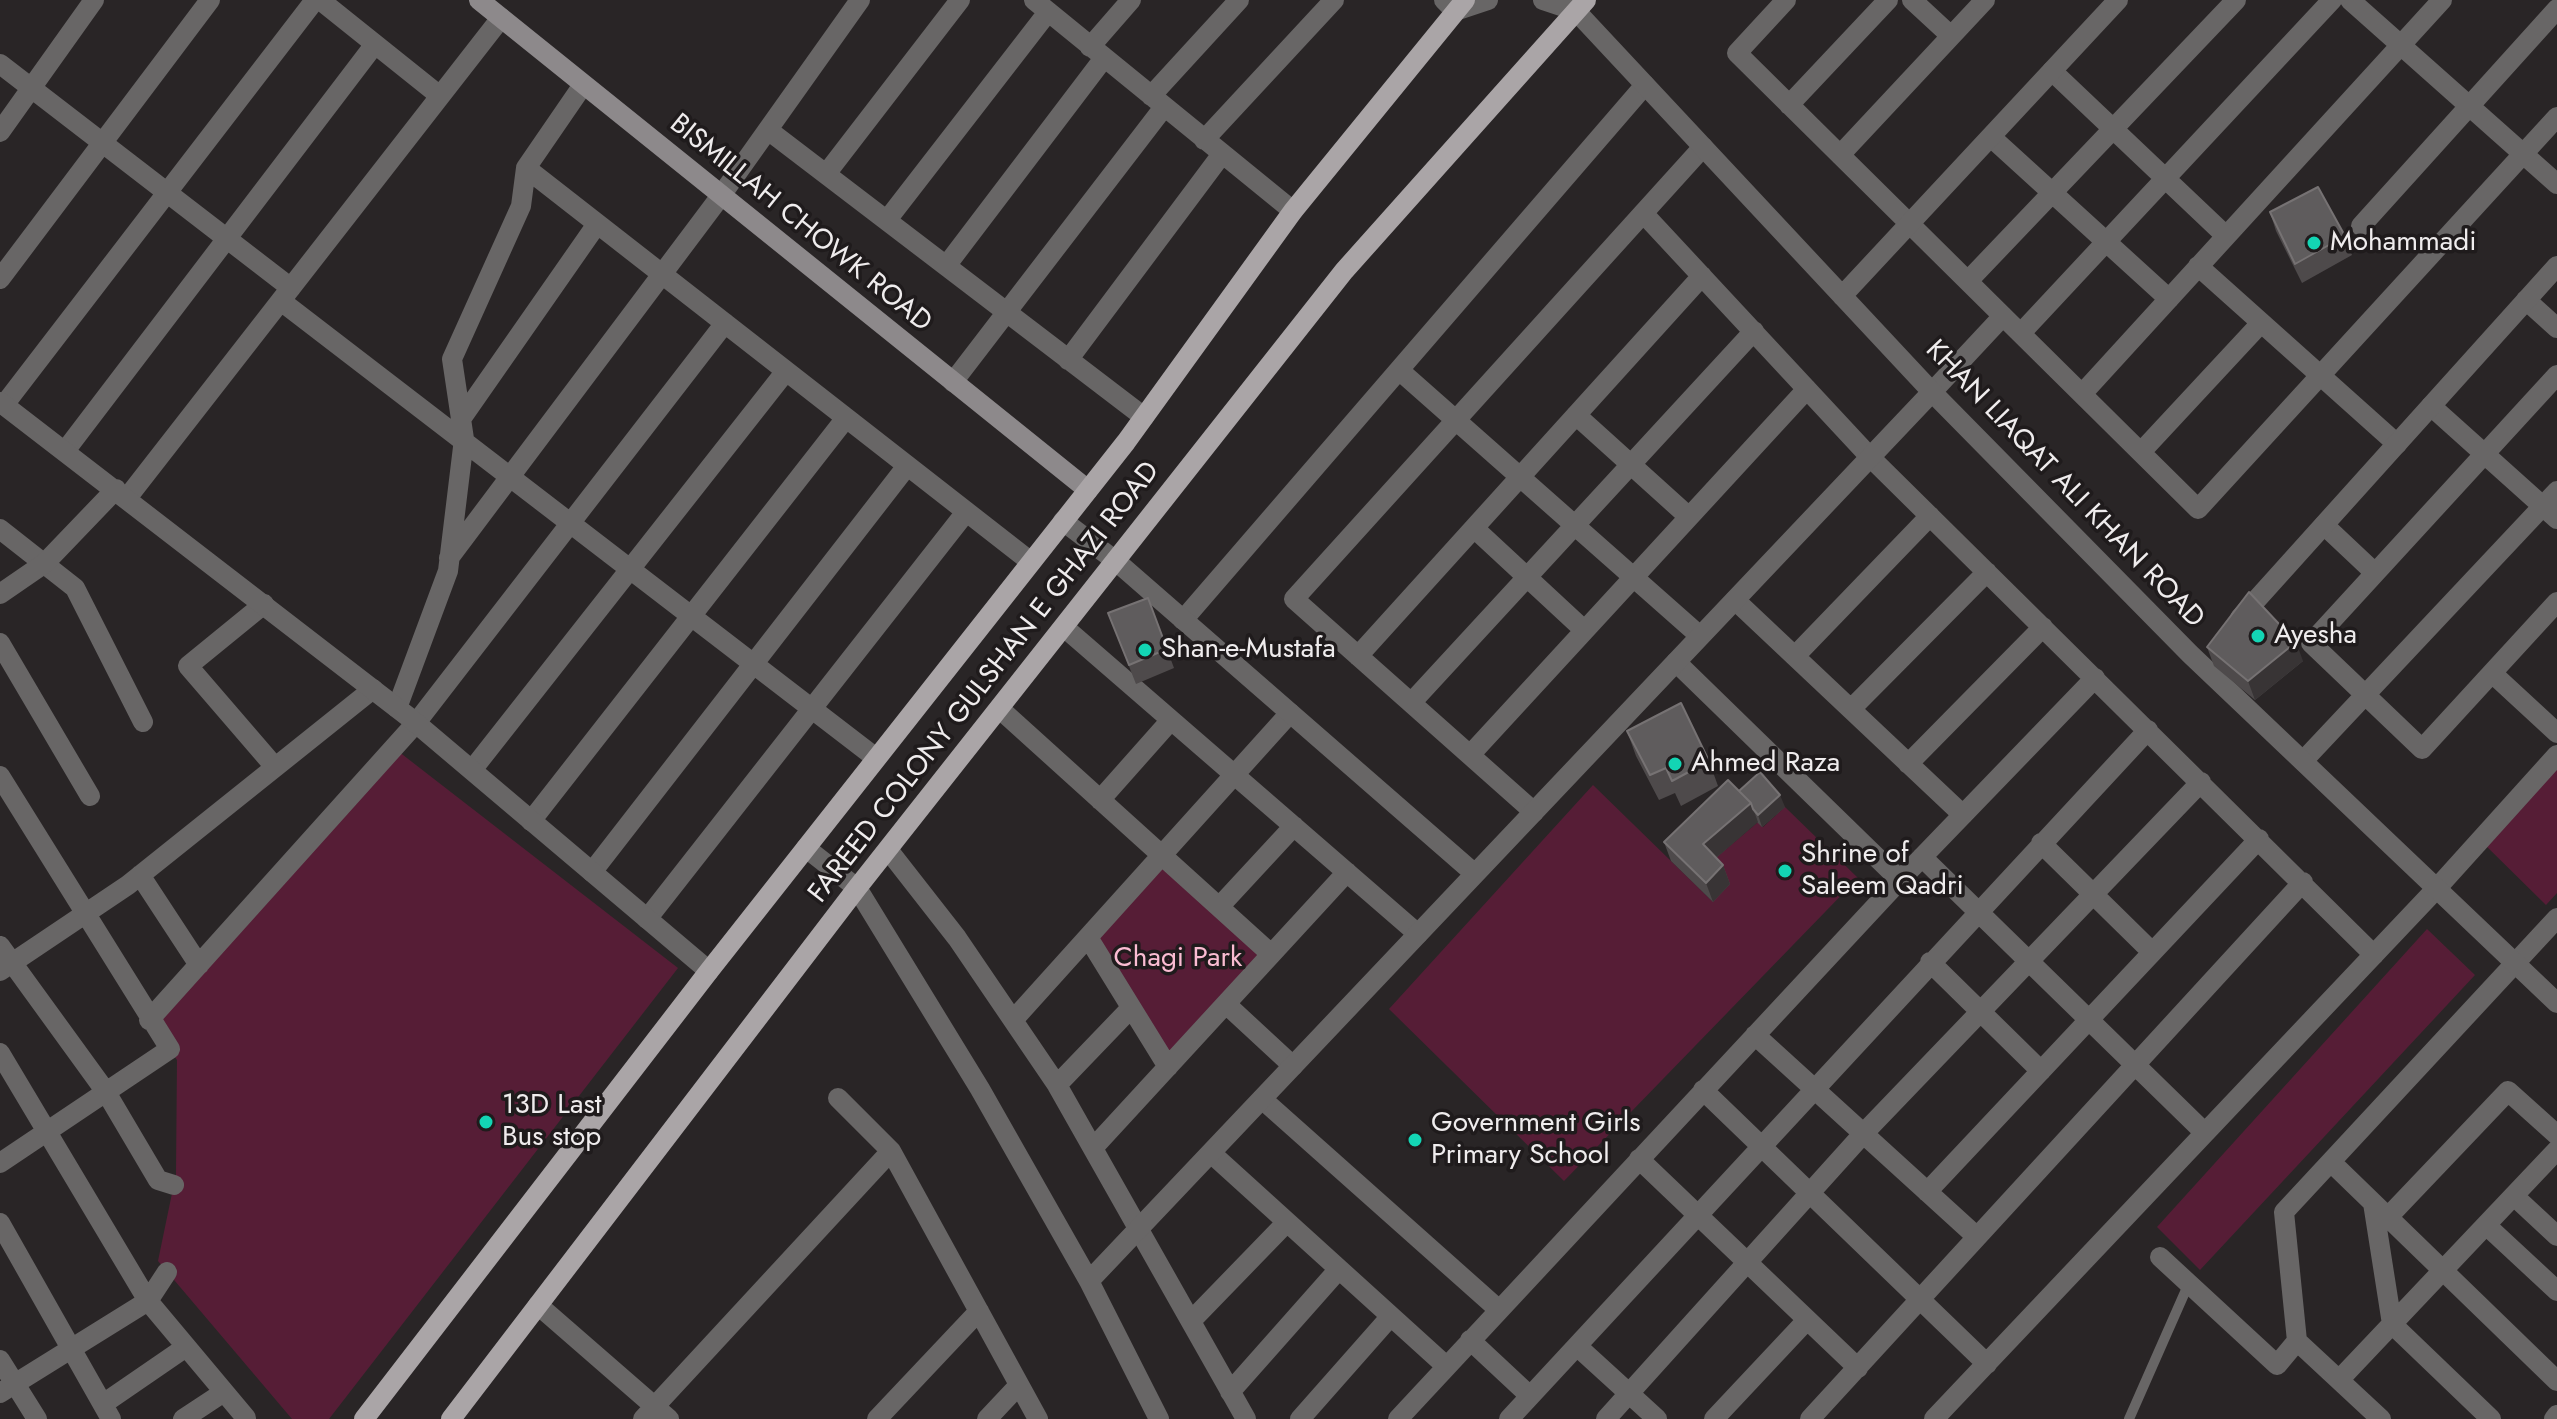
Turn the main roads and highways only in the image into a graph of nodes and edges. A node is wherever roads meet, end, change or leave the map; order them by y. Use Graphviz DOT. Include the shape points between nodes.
graph roads {
  1 [pos="479,0"];
  2 [pos="1455,4"];
  3 [pos="1581,6"];
  4 [pos="1088,490"];
  5 [pos="364,1419"];
  6 [pos="451,1419"];
  1 -- 4 [label="main road, BISMILLAH CHOWK ROAD"];
  2 -- 4 [label="main road, FAREED COLONY GULSHAN E GHAZI ROAD" via="1293,211"];
  3 -- 6 [label="main road, FAREED COLONY GULSHAN E GHAZI ROAD" via="1344,271 857,888"];
  4 -- 5 [label="main road, FAREED COLONY GULSHAN E GHAZI ROAD"];
}
